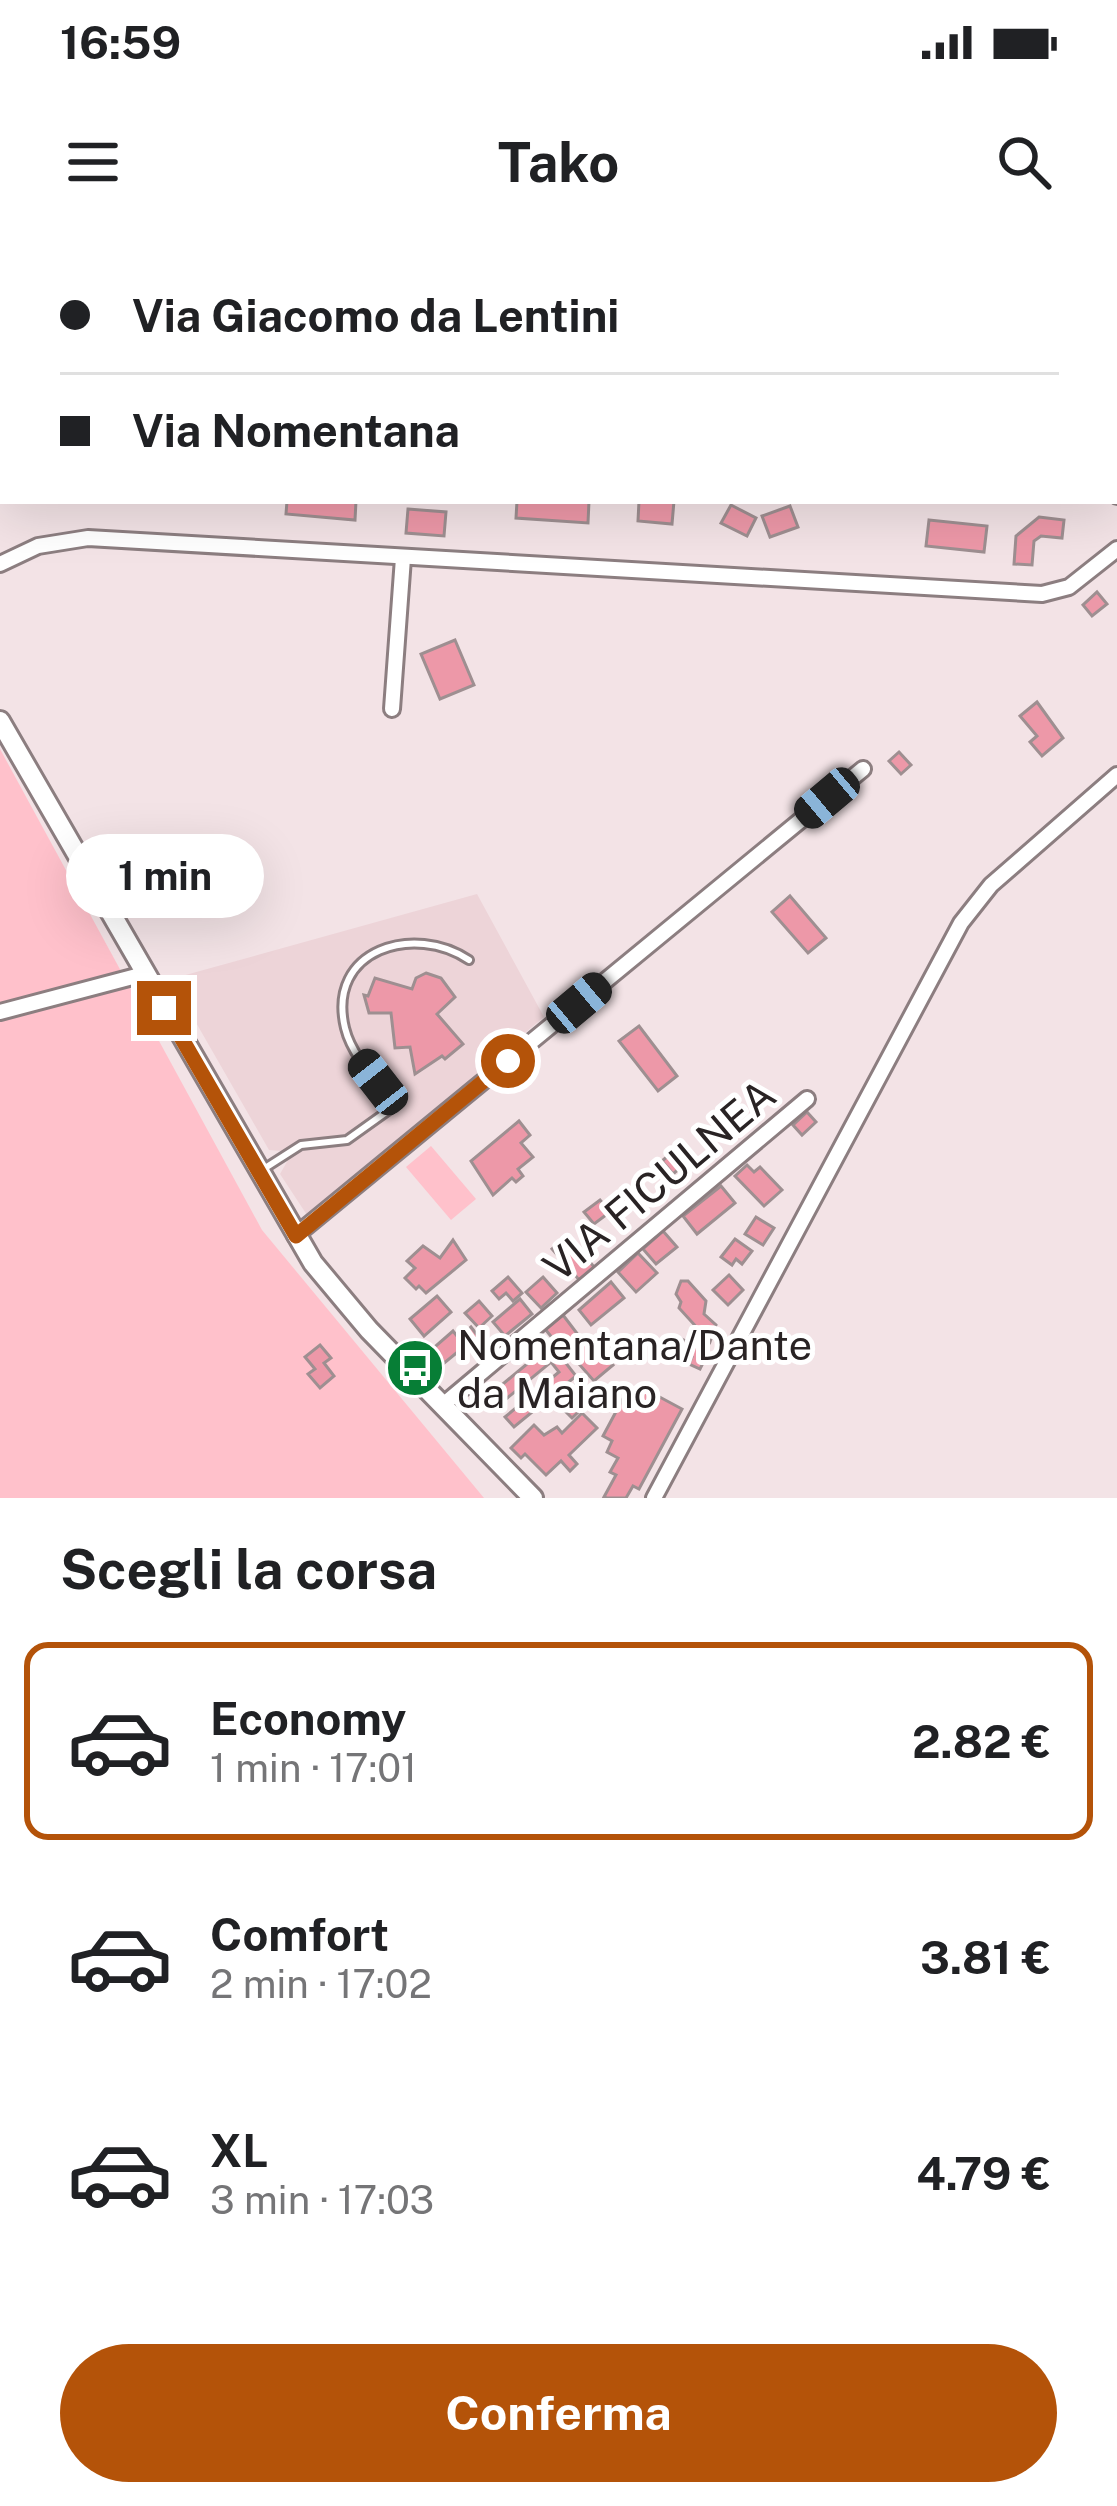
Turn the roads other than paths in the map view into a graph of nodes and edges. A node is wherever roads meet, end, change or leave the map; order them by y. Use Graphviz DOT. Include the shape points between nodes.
graph roads {
  1 [pos="1117,549"];
  2 [pos="403,558"];
  3 [pos="0,564"];
  4 [pos="392,709"];
  5 [pos="3,731"];
  6 [pos="863,769"];
  7 [pos="1117,775"];
  8 [pos="470,960"];
  9 [pos="144,974"];
  10 [pos="0,1012"];
  11 [pos="807,1099"];
  12 [pos="259,1172"];
  13 [pos="296,1236"];
  14 [pos="444,1404"];
  15 [pos="533,1498"];
  16 [pos="654,1498"];
  1 -- 2 [label="street" via="1070,587 1042,594"];
  2 -- 3 [label="street" via="88,538 38,546"];
  2 -- 4 [label="street"];
  5 -- 9 [label="main road"];
  6 -- 13 [label="street"];
  7 -- 16 [label="street" via="991,885 961,922"];
  8 -- 12 [label="lane" via="422,942 365,959 348,982 345,1028 396,1106 357,1136 301,1145"];
  9 -- 10 [label="street"];
  9 -- 12 [label="main road"];
  11 -- 14 [label="street, VIA FICULNEA"];
  12 -- 13 [label="main road"];
  13 -- 14 [label="main road" via="350,1309"];
  14 -- 15 [label="main road"];
}
